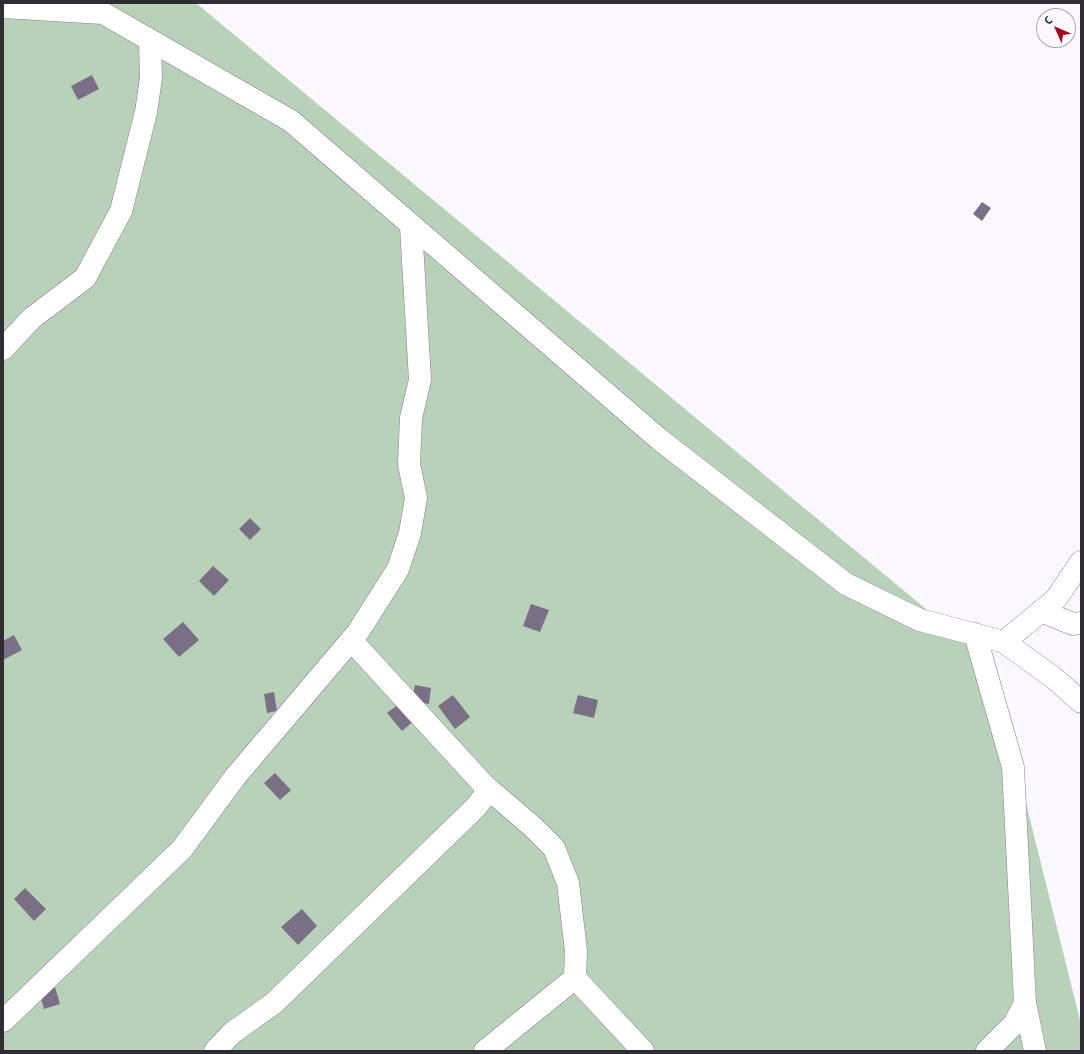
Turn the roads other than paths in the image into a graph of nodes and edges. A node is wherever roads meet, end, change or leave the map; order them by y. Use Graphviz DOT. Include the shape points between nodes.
graph roads {
  1 [pos="3,6"];
  2 [pos="100,8"];
  3 [pos="150,40"];
  4 [pos="411,226"];
  5 [pos="3,349"];
  6 [pos="1081,562"];
  7 [pos="1042,611"];
  8 [pos="1081,623"];
  9 [pos="975,634"];
  10 [pos="351,640"];
  11 [pos="1004,642"];
  12 [pos="1080,703"];
  13 [pos="484,785"];
  14 [pos="574,978"];
  15 [pos="1025,1003"];
  16 [pos="3,1021"];
  17 [pos="215,1051"];
  18 [pos="485,1051"];
  19 [pos="642,1051"];
  20 [pos="987,1051"];
  21 [pos="1035,1051"];
  1 -- 2 [label="street"];
  2 -- 3 [label="street"];
  3 -- 4 [label="street" via="291,121"];
  3 -- 5 [label="street" via="151,78 146,112 121,211 85,278 32,318"];
  4 -- 9 [label="street" via="660,438 846,584 920,620"];
  4 -- 10 [label="street" via="420,380 411,418 409,464 416,498 410,533 398,569"];
  6 -- 7 [label="street" via="1056,600"];
  7 -- 8 [label="street" via="1073,624"];
  7 -- 11 [label="street"];
  9 -- 11 [label="street"];
  9 -- 15 [label="street" via="1013,767"];
  10 -- 13 [label="street"];
  10 -- 16 [label="street" via="235,777 182,849"];
  11 -- 12 [label="street" via="1054,678"];
  13 -- 14 [label="street" via="554,848 568,883 576,951"];
  13 -- 17 [label="street" via="486,794 476,807 274,1003 232,1033"];
  14 -- 18 [label="street"];
  14 -- 19 [label="street"];
  15 -- 20 [label="street" via="1014,1024"];
  15 -- 21 [label="street"];
}
